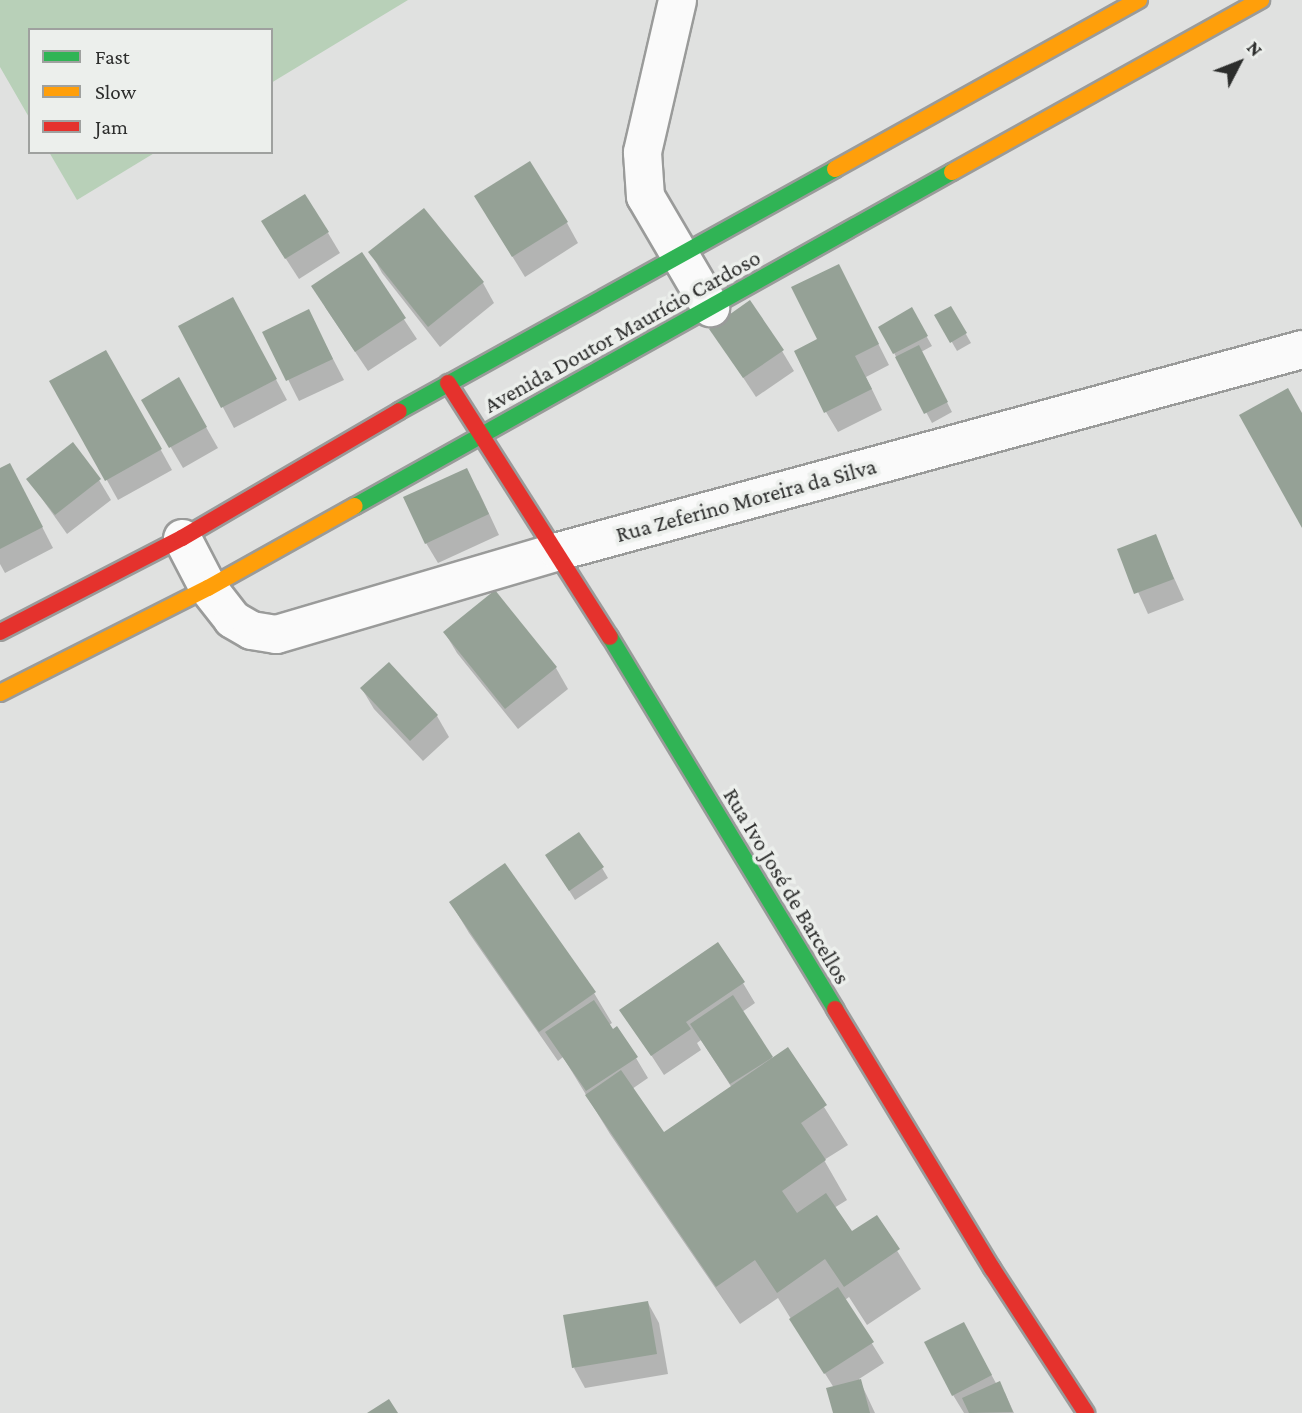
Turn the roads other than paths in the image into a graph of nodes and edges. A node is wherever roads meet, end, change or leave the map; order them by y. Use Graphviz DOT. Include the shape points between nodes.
graph roads {
  1 [pos="677,0"];
  2 [pos="1139,0"];
  3 [pos="1261,0"];
  4 [pos="680,256"];
  5 [pos="710,307"];
  6 [pos="1302,349"];
  7 [pos="448,383"];
  8 [pos="481,435"];
  9 [pos="182,538"];
  10 [pos="558,551"];
  11 [pos="208,588"];
  12 [pos="0,632"];
  13 [pos="0,693"];
  14 [pos="1086,1413"];
  1 -- 4 [label="street" via="642,152 645,196"];
  2 -- 4 [label="street, Avenida Doutor Maurício Cardoso" via="970,102"];
  3 -- 5 [label="street, Avenida Doutor Maurício Cardoso" via="996,141"];
  4 -- 5 [label="street"];
  4 -- 7 [label="street, Avenida Doutor Maurício Cardoso"];
  5 -- 8 [label="street, Avenida Doutor Maurício Cardoso"];
  6 -- 10 [label="street, Rua Zeferino Moreira da Silva"];
  7 -- 8 [label="street, Rua Ivo José de Barcellos"];
  7 -- 9 [label="street, Avenida Doutor Maurício Cardoso"];
  8 -- 10 [label="street, Rua Ivo José de Barcellos"];
  8 -- 11 [label="street, Avenida Doutor Maurício Cardoso"];
  9 -- 11 [label="street, Rua Zeferino Moreira da Silva"];
  9 -- 12 [label="street, Avenida Doutor Maurício Cardoso"];
  10 -- 11 [label="street, Rua Zeferino Moreira da Silva" via="276,634 251,630 232,618"];
  10 -- 14 [label="street, Rua Ivo José de Barcellos" via="992,1268"];
  11 -- 13 [label="street, Avenida Doutor Maurício Cardoso"];
}
